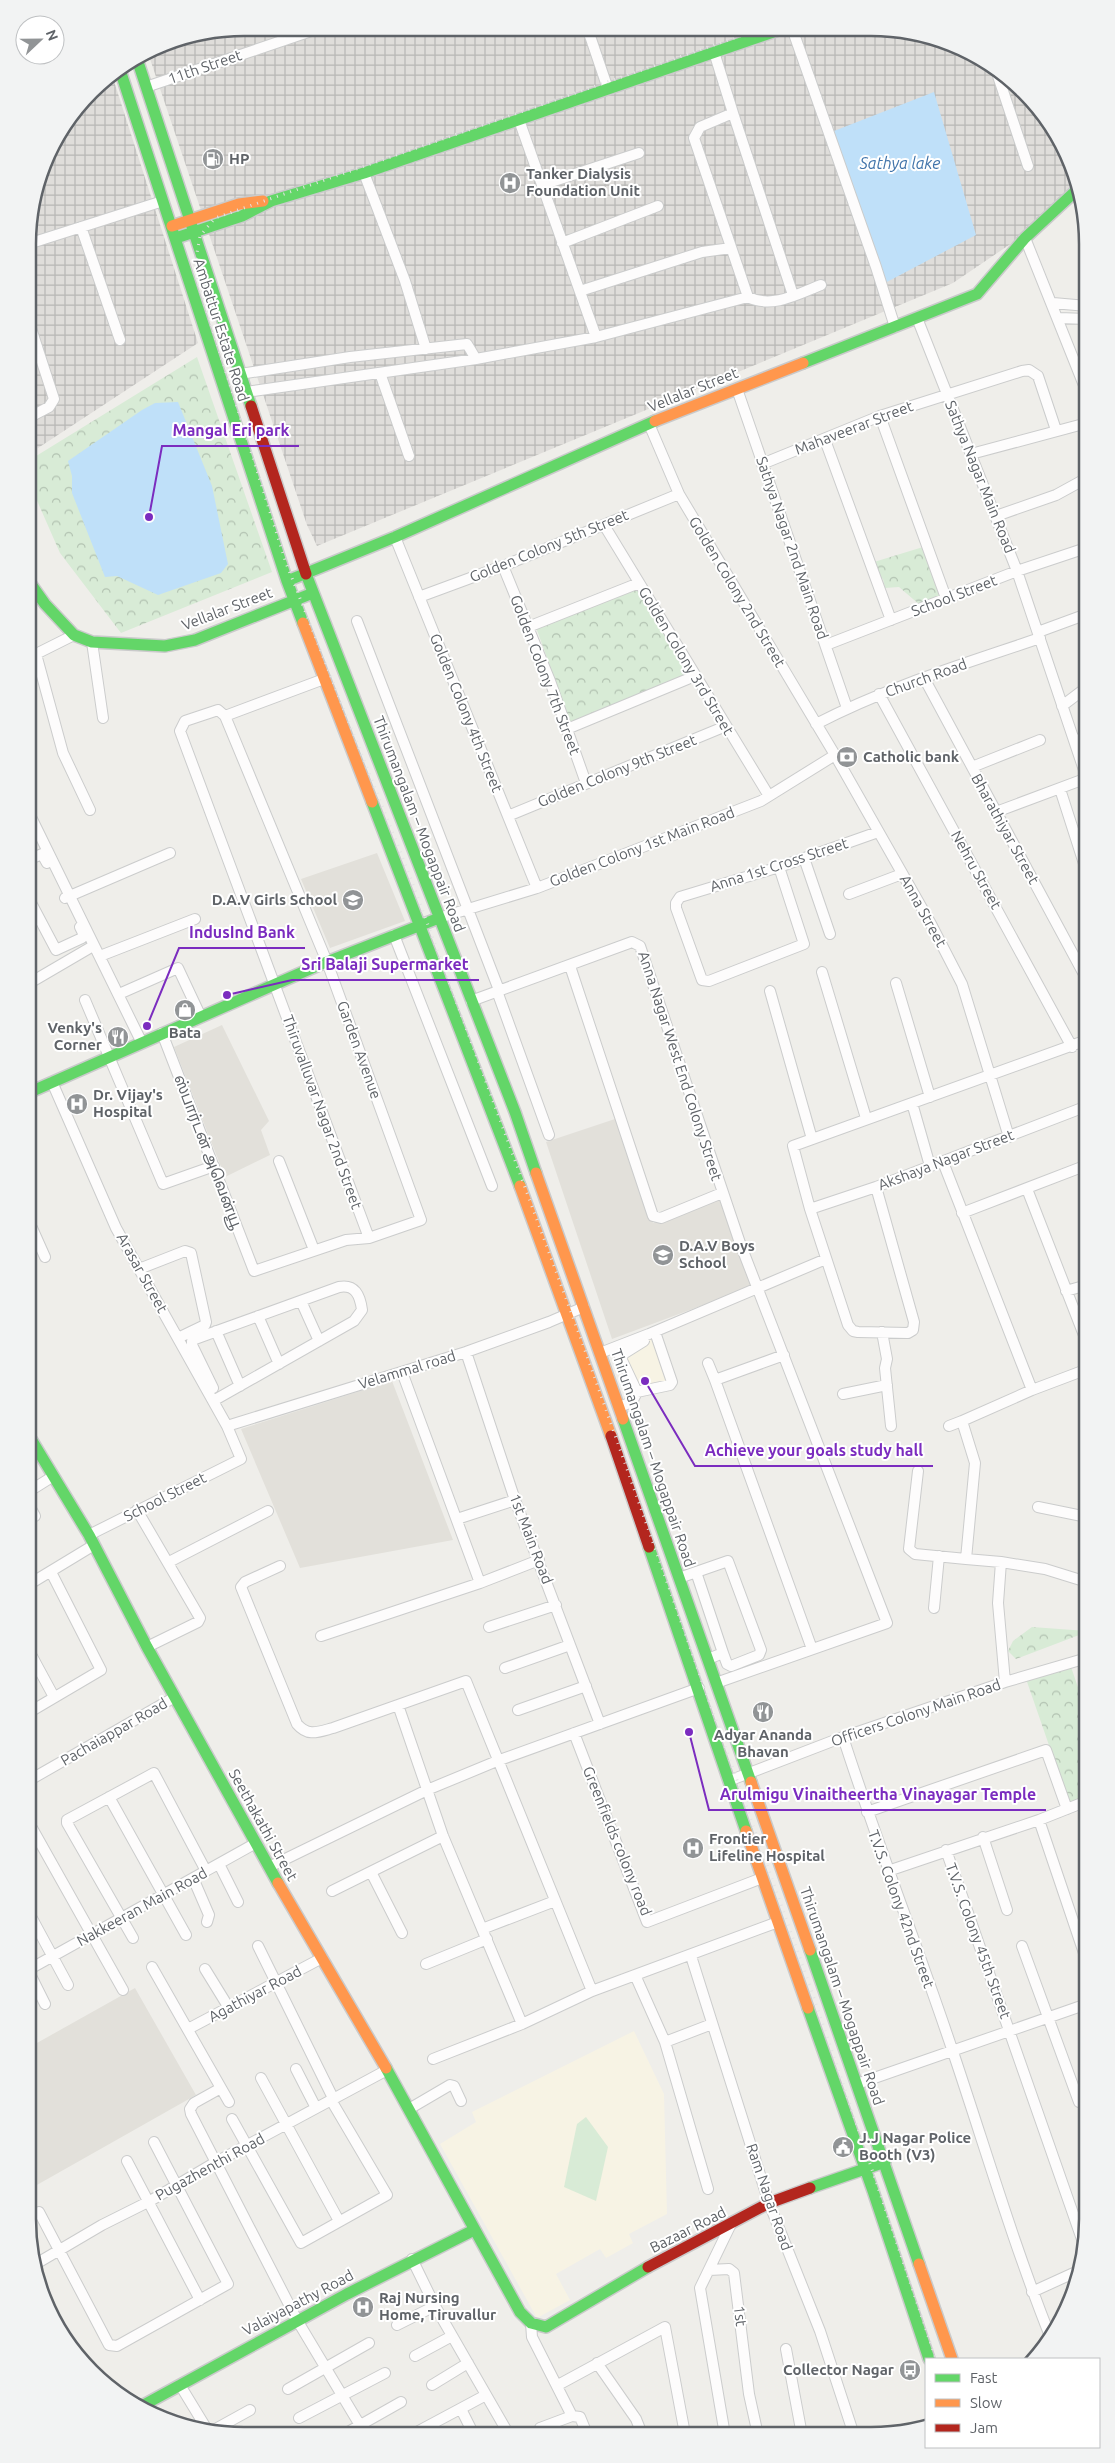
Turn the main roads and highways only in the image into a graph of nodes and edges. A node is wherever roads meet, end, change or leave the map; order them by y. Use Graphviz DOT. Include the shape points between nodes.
graph roads {
  1 [pos="761,36"];
  2 [pos="139,65"];
  3 [pos="122,76"];
  4 [pos="1073,194"];
  5 [pos="271,201"];
  6 [pos="190,220"];
  7 [pos="172,226"];
  8 [pos="194,233"];
  9 [pos="176,238"];
  10 [pos="306,574"];
  11 [pos="287,581"];
  12 [pos="36,591"];
  13 [pos="313,593"];
  14 [pos="294,600"];
  15 [pos="439,918"];
  16 [pos="420,924"];
  17 [pos="36,1089"];
  18 [pos="36,1449"];
  19 [pos="885,2162"];
  20 [pos="865,2169"];
  21 [pos="474,2230"];
  22 [pos="531,2323"];
  23 [pos="929,2358"];
  24 [pos="952,2358"];
  25 [pos="148,2403"];
  1 -- 5 [label="main road" via="364,173"];
  2 -- 6 [label="main road, Ambattur Estate Road"];
  3 -- 7 [label="main road, Ambattur Estate Road"];
  4 -- 10 [label="main road, Vellalar Street" via="1026,238 977,294 649,424"];
  5 -- 6 [label="main road" via="239,204"];
  5 -- 8 [label="main road" via="242,216"];
  6 -- 7 [label="main road"];
  6 -- 8 [label="main road, Ambattur Estate Road"];
  7 -- 9 [label="main road, Ambattur Estate Road"];
  8 -- 9 [label="main road"];
  8 -- 10 [label="main road, Ambattur Estate Road"];
  9 -- 11 [label="main road, Ambattur Estate Road"];
  10 -- 11 [label="main road, Vellalar Street"];
  10 -- 13 [label="main road, Thirumangalam – Mogappair Road"];
  11 -- 14 [label="main road, Ambattur Estate Road"];
  12 -- 14 [label="main road, Vellalar Street" via="74,635 92,642 165,646 195,640"];
  13 -- 14 [label="main road, Vellalar Street"];
  13 -- 15 [label="main road, Thirumangalam – Mogappair Road"];
  14 -- 16 [label="main road"];
  15 -- 16 [label="main road"];
  15 -- 19 [label="main road, Thirumangalam – Mogappair Road" via="515,1112"];
  16 -- 17 [label="main road"];
  16 -- 20 [label="main road" via="568,1315"];
  18 -- 21 [label="main road, Seethakathi Street" via="92,1540 147,1647 409,2109"];
  19 -- 20 [label="main road, Bazaar Road"];
  19 -- 24 [label="main road, Thirumangalam – Mogappair Road"];
  20 -- 22 [label="main road, Bazaar Road" via="769,2203 634,2274 546,2327"];
  20 -- 23 [label="main road"];
  21 -- 22 [label="main road, Seethakathi Street" via="520,2312"];
  21 -- 25 [label="main road, Valaiyapathy Road" via="412,2259"];
}
